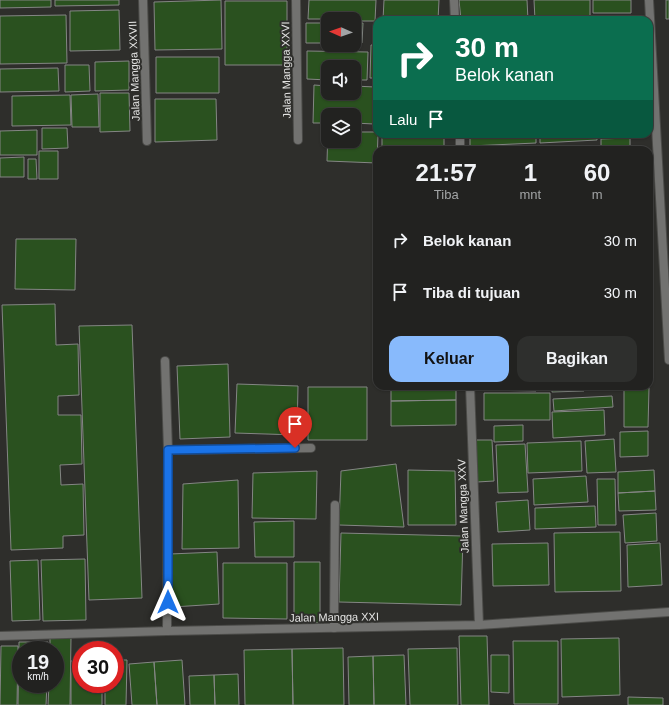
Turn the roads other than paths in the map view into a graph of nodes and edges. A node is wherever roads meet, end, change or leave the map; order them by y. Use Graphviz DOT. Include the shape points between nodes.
graph roads {
  1 [pos="143,0"];
  2 [pos="296,0"];
  3 [pos="454,0"];
  4 [pos="649,0"];
  5 [pos="455,16"];
  6 [pos="650,16"];
  7 [pos="653,72"];
  8 [pos="298,140"];
  9 [pos="147,141"];
  10 [pos="669,360"];
  11 [pos="165,361"];
  12 [pos="470,390"];
  13 [pos="311,448"];
  14 [pos="168,450"];
  15 [pos="335,505"];
  16 [pos="669,612"];
  17 [pos="479,625"];
  18 [pos="334,628"];
  19 [pos="167,631"];
  20 [pos="0,636"];
  1 -- 9 [label="street, Jalan Mangga XXVII"];
  2 -- 8 [label="street, Jalan Mangga XXVI"];
  3 -- 5 [label="street"];
  4 -- 6 [label="street"];
  7 -- 10 [label="street"];
  11 -- 14 [label="street"];
  12 -- 17 [label="street, Jalan Mangga XXV"];
  13 -- 14 [label="street"];
  14 -- 19 [label="street"];
  15 -- 18 [label="street"];
  16 -- 17 [label="street, Jalan Mangga XXI"];
  17 -- 18 [label="street, Jalan Mangga XXI"];
  18 -- 19 [label="street, Jalan Mangga XXI"];
  19 -- 20 [label="street, Jalan Mangga XXI"];
}
